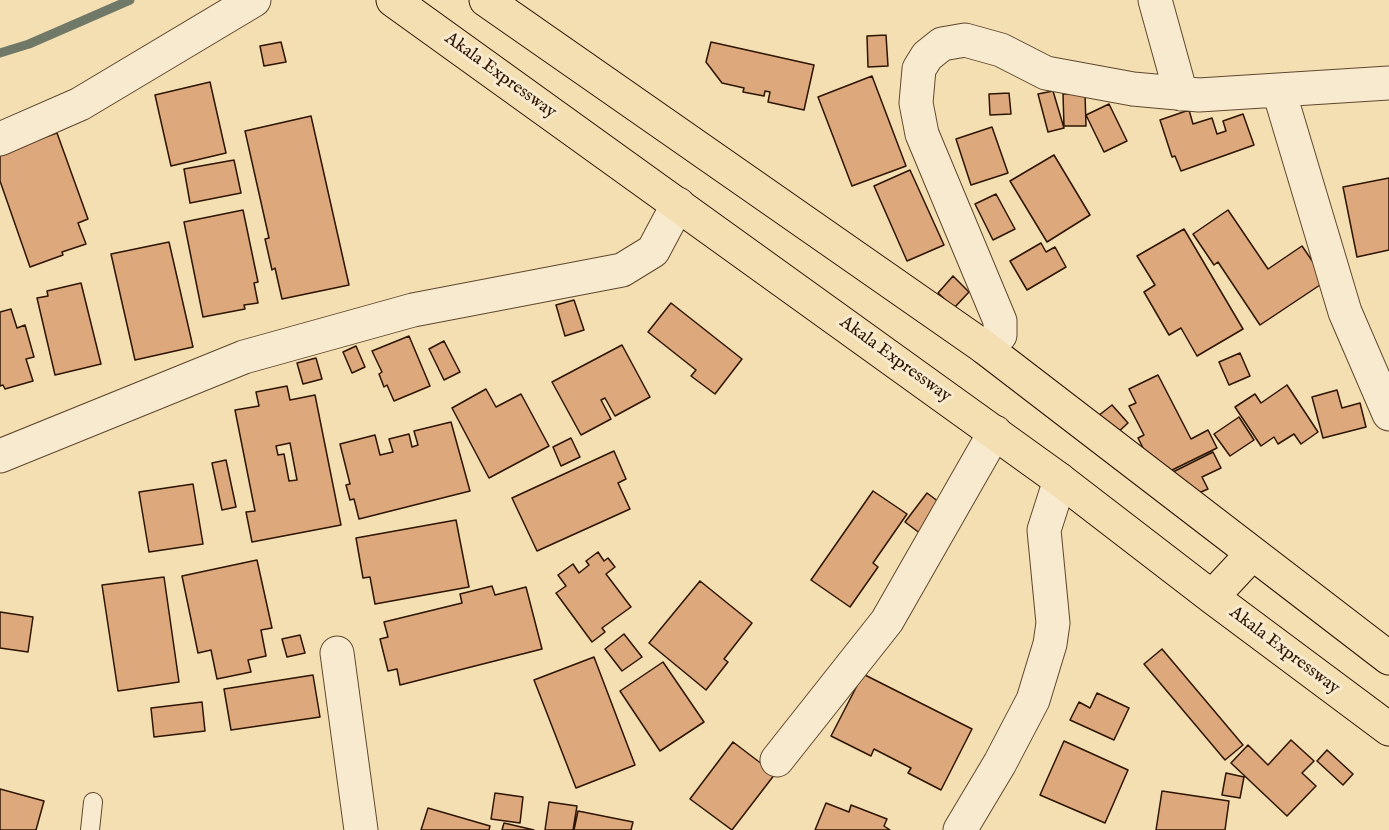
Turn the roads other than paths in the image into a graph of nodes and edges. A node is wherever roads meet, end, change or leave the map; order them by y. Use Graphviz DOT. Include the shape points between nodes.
graph roads {
  1 [pos="254,0"];
  2 [pos="393,0"];
  3 [pos="486,0"];
  4 [pos="1155,0"];
  5 [pos="1389,83"];
  6 [pos="1279,91"];
  7 [pos="1181,94"];
  8 [pos="0,139"];
  9 [pos="678,204"];
  10 [pos="984,347"];
  11 [pos="1389,414"];
  12 [pos="995,432"];
  13 [pos="0,456"];
  14 [pos="1060,480"];
  15 [pos="1252,554"];
  16 [pos="1212,597"];
  17 [pos="337,653"];
  18 [pos="1389,658"];
  19 [pos="1389,729"];
  20 [pos="777,760"];
  21 [pos="93,802"];
  22 [pos="90,830"];
  23 [pos="360,830"];
  24 [pos="960,830"];
  1 -- 8 [label="street" via="80,104"];
  2 -- 9 [label="main road, Akala Expressway"];
  3 -- 10 [label="main road"];
  4 -- 7 [label="street"];
  5 -- 6 [label="street"];
  6 -- 7 [label="street"];
  6 -- 11 [label="street" via="1345,312"];
  7 -- 10 [label="street" via="1046,73 1001,50 965,40 942,44 927,56 919,69 916,103 922,134 1000,321 1000,335"];
  9 -- 12 [label="main road, Akala Expressway"];
  9 -- 13 [label="street" via="653,251 621,270 413,310 244,357"];
  10 -- 15 [label="main road"];
  12 -- 14 [label="main road, Akala Expressway"];
  12 -- 20 [label="street" via="886,621"];
  14 -- 16 [label="main road, Akala Expressway"];
  14 -- 24 [label="street" via="1044,530 1053,623 1050,644 1033,700"];
  15 -- 16 [label="main road"];
  15 -- 18 [label="main road"];
  16 -- 19 [label="main road, Akala Expressway"];
  17 -- 23 [label="street"];
  21 -- 22 [label="lane"];
}
